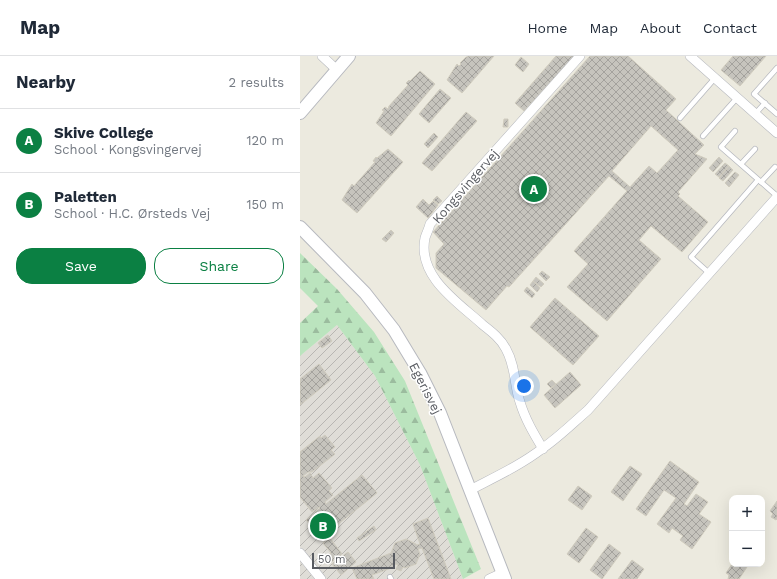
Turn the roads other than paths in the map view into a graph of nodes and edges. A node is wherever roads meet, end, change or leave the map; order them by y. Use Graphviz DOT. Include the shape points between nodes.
graph roads {
  1 [pos="322,56"];
  2 [pos="349,56"];
  3 [pos="580,56"];
  4 [pos="690,56"];
  5 [pos="777,68"];
  6 [pos="337,70"];
  7 [pos="715,78"];
  8 [pos="737,98"];
  9 [pos="765,103"];
  10 [pos="776,112"];
  11 [pos="300,113"];
  12 [pos="756,114"];
  13 [pos="680,118"];
  14 [pos="735,132"];
  15 [pos="777,133"];
  16 [pos="704,136"];
  17 [pos="755,149"];
  18 [pos="741,164"];
  19 [pos="775,167"];
  20 [pos="760,181"];
  21 [pos="777,197"];
  22 [pos="300,226"];
  23 [pos="709,273"];
  24 [pos="543,449"];
  25 [pos="470,490"];
  26 [pos="300,553"];
  27 [pos="503,576"];
  28 [pos="321,579"];
  29 [pos="489,579"];
  1 -- 6 [label="street"];
  2 -- 6 [label="street"];
  3 -- 24 [label="street, Kongsvingervej" via="430,224 425,239 429,271 440,287 497,337 506,349 514,368 519,401"];
  4 -- 7 [label="street"];
  5 -- 9 [label="lane" via="754,94"];
  6 -- 11 [label="street"];
  7 -- 8 [label="street"];
  7 -- 13 [label="lane"];
  8 -- 12 [label="street"];
  8 -- 16 [label="lane"];
  9 -- 10 [label="lane"];
  9 -- 12 [label="lane"];
  12 -- 15 [label="street"];
  14 -- 18 [label="lane" via="721,147"];
  17 -- 18 [label="lane"];
  18 -- 20 [label="lane"];
  19 -- 20 [label="lane"];
  20 -- 21 [label="lane"];
  20 -- 23 [label="lane" via="691,257"];
  21 -- 23 [label="street"];
  22 -- 25 [label="street, Egerisvej" via="365,293 394,330 440,413"];
  23 -- 24 [label="street" via="588,410"];
  24 -- 25 [label="street" via="512,469"];
  25 -- 27 [label="street, Egerisvej"];
  26 -- 28 [label="street"];
  27 -- 29 [label="street"];
}
